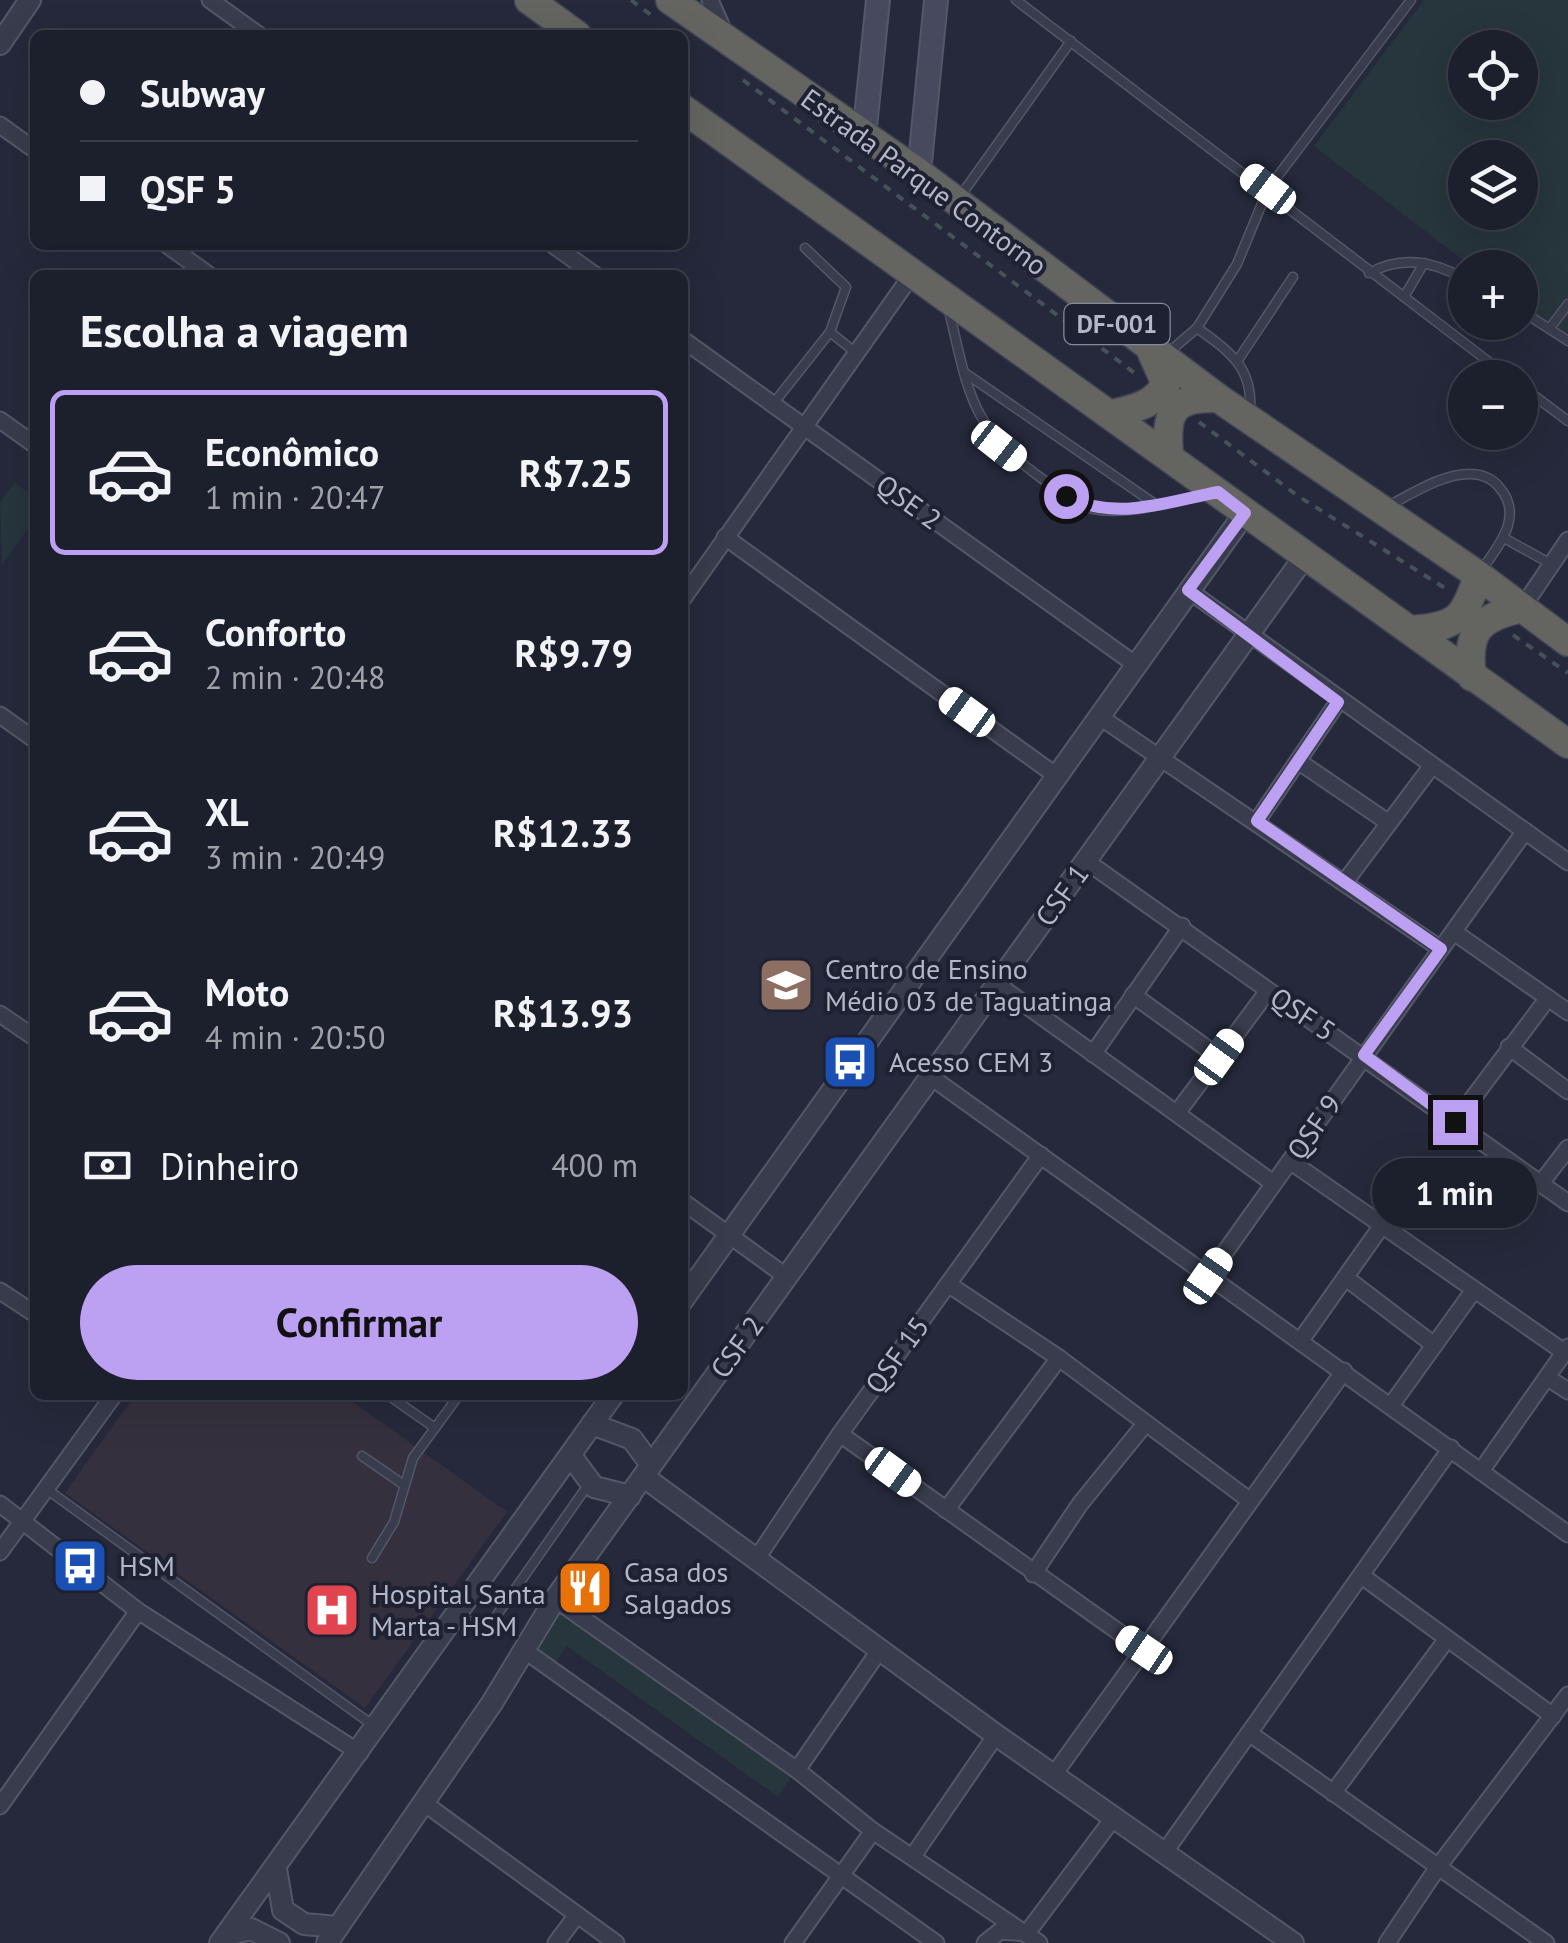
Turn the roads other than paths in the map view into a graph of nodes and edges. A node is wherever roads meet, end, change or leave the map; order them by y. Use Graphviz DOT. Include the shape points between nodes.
graph roads {
  1 [pos="30,0"];
  2 [pos="210,0"];
  3 [pos="529,0"];
  4 [pos="670,0"];
  5 [pos="710,0"];
  6 [pos="878,0"];
  7 [pos="936,0"];
  8 [pos="1016,0"];
  9 [pos="1411,0"];
  10 [pos="252,30"];
  11 [pos="566,30"];
  12 [pos="1071,40"];
  13 [pos="729,42"];
  14 [pos="0,44"];
  15 [pos="688,112"];
  16 [pos="0,125"];
  17 [pos="864,137"];
  18 [pos="30,146"];
  19 [pos="919,173"];
  20 [pos="1268,189"];
  21 [pos="956,202"];
  22 [pos="805,248"];
  23 [pos="174,250"];
  24 [pos="560,250"];
  25 [pos="1424,263"];
  26 [pos="1448,269"];
  27 [pos="202,270"];
  28 [pos="587,270"];
  29 [pos="1369,273"];
  30 [pos="913,274"];
  31 [pos="1292,277"];
  32 [pos="945,297"];
  33 [pos="1404,297"];
  34 [pos="1568,304"];
  35 [pos="1538,321"];
  36 [pos="1197,328"];
  37 [pos="1550,328"];
  38 [pos="830,332"];
  39 [pos="1568,341"];
  40 [pos="688,343"];
  41 [pos="856,353"];
  42 [pos="1156,354"];
  43 [pos="1238,360"];
  44 [pos="1486,360"];
  45 [pos="964,372"];
  46 [pos="1218,398"];
  47 [pos="1538,398"];
  48 [pos="1170,400"];
  49 [pos="773,404"];
  50 [pos="1113,414"];
  51 [pos="1567,418"];
  52 [pos="0,420"];
  53 [pos="1249,420"];
  54 [pos="805,428"];
  55 [pos="30,441"];
  56 [pos="1169,454"];
  57 [pos="1218,492"];
  58 [pos="1155,504"];
  59 [pos="1381,508"];
  60 [pos="1245,513"];
  61 [pos="724,537"];
  62 [pos="1504,538"];
  63 [pos="1568,540"];
  64 [pos="1305,556"];
  65 [pos="1551,564"];
  66 [pos="1478,575"];
  67 [pos="1188,590"];
  68 [pos="688,591"];
  69 [pos="1522,608"];
  70 [pos="1479,611"];
  71 [pos="1411,630"];
  72 [pos="1248,636"];
  73 [pos="1568,642"];
  74 [pos="1136,664"];
  75 [pos="1472,676"];
  76 [pos="1338,702"];
  77 [pos="0,715"];
  78 [pos="1100,717"];
  79 [pos="30,736"];
  80 [pos="1568,744"];
  81 [pos="1162,756"];
  82 [pos="1298,762"];
  83 [pos="1431,767"];
  84 [pos="1058,777"];
  85 [pos="1257,821"];
  86 [pos="1389,822"];
  87 [pos="1525,831"];
  88 [pos="1086,862"];
  89 [pos="1568,862"];
  90 [pos="1344,883"];
  91 [pos="1182,926"];
  92 [pos="1454,932"];
  93 [pos="1441,949"];
  94 [pos="998,984"];
  95 [pos="1268,991"];
  96 [pos="1133,995"];
  97 [pos="1548,998"];
  98 [pos="1568,1012"];
  99 [pos="0,1014"];
  100 [pos="30,1035"];
  101 [pos="1509,1047"];
  102 [pos="1093,1054"];
  103 [pos="1364,1055"];
  104 [pos="1219,1057"];
  105 [pos="930,1077"];
  106 [pos="1568,1091"];
  107 [pos="1177,1112"];
  108 [pos="1455,1122"];
  109 [pos="1568,1148"];
  110 [pos="1042,1154"];
  111 [pos="1290,1161"];
  112 [pos="1273,1183"];
  113 [pos="1541,1184"];
  114 [pos="1568,1202"];
  115 [pos="688,1206"];
  116 [pos="1383,1224"];
  117 [pos="730,1235"];
  118 [pos="1208,1276"];
  119 [pos="787,1277"];
  120 [pos="1346,1278"];
  121 [pos="948,1284"];
  122 [pos="1474,1290"];
  123 [pos="0,1291"];
  124 [pos="688,1293"];
  125 [pos="30,1311"];
  126 [pos="1302,1340"];
  127 [pos="1434,1345"];
  128 [pos="1566,1350"];
  129 [pos="1059,1358"];
  130 [pos="1344,1371"];
  131 [pos="1548,1378"];
  132 [pos="1568,1391"];
  133 [pos="110,1400"];
  134 [pos="395,1400"];
  135 [pos="455,1400"];
  136 [pos="609,1400"];
  137 [pos="1392,1404"];
  138 [pos="592,1424"];
  139 [pos="1144,1424"];
  140 [pos="435,1428"];
  141 [pos="840,1434"];
  142 [pos="1451,1448"];
  143 [pos="362,1456"];
  144 [pos="572,1456"];
  145 [pos="647,1471"];
  146 [pos="1481,1471"];
  147 [pos="590,1482"];
  148 [pos="404,1485"];
  149 [pos="45,1488"];
  150 [pos="630,1496"];
  151 [pos="1250,1500"];
  152 [pos="0,1504"];
  153 [pos="946,1510"];
  154 [pos="23,1520"];
  155 [pos="1568,1534"];
  156 [pos="0,1552"];
  157 [pos="372,1558"];
  158 [pos="757,1558"];
  159 [pos="1033,1574"];
  160 [pos="1362,1576"];
  161 [pos="554,1599"];
  162 [pos="138,1610"];
  163 [pos="454,1620"];
  164 [pos="1447,1638"];
  165 [pos="880,1648"];
  166 [pos="524,1650"];
  167 [pos="1144,1650"];
  168 [pos="1568,1695"];
  169 [pos="1553,1716"];
  170 [pos="377,1728"];
  171 [pos="1248,1733"];
  172 [pos="996,1735"];
  173 [pos="360,1753"];
  174 [pos="797,1770"];
  175 [pos="1055,1773"];
  176 [pos="1333,1793"];
  177 [pos="424,1803"];
  178 [pos="0,1806"];
  179 [pos="1115,1816"];
  180 [pos="873,1831"];
  181 [pos="1164,1852"];
  182 [pos="913,1856"];
  183 [pos="1438,1867"];
  184 [pos="276,1870"];
  185 [pos="839,1876"];
  186 [pos="577,1915"];
  187 [pos="332,1935"];
  188 [pos="1033,1938"];
  189 [pos="223,1939"];
  190 [pos="279,1943"];
  191 [pos="556,1943"];
  192 [pos="616,1943"];
  193 [pos="793,1943"];
  194 [pos="936,1943"];
  195 [pos="985,1943"];
  196 [pos="1293,1943"];
  197 [pos="1386,1943"];
  198 [pos="1546,1943"];
  1 -- 14 [label="street"];
  2 -- 10 [label="street"];
  3 -- 11 [label="highway"];
  4 -- 13 [label="highway, Estrada Parque Contorno / DF-001"];
  5 -- 13 [label="street"];
  6 -- 17 [label="main road"];
  7 -- 19 [label="main road"];
  8 -- 12 [label="lane"];
  9 -- 20 [label="lane"];
  12 -- 20 [label="lane"];
  12 -- 21 [label="lane"];
  13 -- 17 [label="highway, Estrada Parque Contorno / DF-001"];
  15 -- 30 [label="highway, DF-001"];
  16 -- 18 [label="street"];
  17 -- 19 [label="highway, Estrada Parque Contorno / DF-001"];
  19 -- 21 [label="highway, Estrada Parque Contorno / DF-001"];
  20 -- 29 [label="lane"];
  20 -- 36 [label="lane" via="1236,264"];
  21 -- 42 [label="highway, Estrada Parque Contorno / DF-001"];
  22 -- 38 [label="lane" via="846,287"];
  23 -- 27 [label="street"];
  24 -- 28 [label="street"];
  25 -- 26 [label="lane"];
  25 -- 29 [label="lane" via="1386,264"];
  25 -- 33 [label="lane"];
  29 -- 33 [label="lane"];
  30 -- 32 [label="highway, DF-001"];
  30 -- 41 [label="street"];
  31 -- 43 [label="lane"];
  32 -- 45 [label="lane"];
  32 -- 50 [label="highway, DF-001"];
  33 -- 44 [label="lane"];
  34 -- 37 [label="lane"];
  35 -- 37 [label="lane"];
  36 -- 42 [label="lane"];
  36 -- 43 [label="lane"];
  37 -- 39 [label="lane"];
  38 -- 41 [label="lane"];
  38 -- 49 [label="lane"];
  40 -- 49 [label="street, QSE 2"];
  41 -- 54 [label="street"];
  42 -- 46 [label="highway, Estrada Parque Contorno / DF-001"];
  42 -- 48 [label="highway"];
  43 -- 53 [label="lane" via="1252,388"];
  45 -- 58 [label="lane"];
  45 -- 58 [label="lane" via="999,446 1066,496 1090,509"];
  46 -- 48 [label="highway"];
  46 -- 53 [label="highway, Estrada Parque Contorno / DF-001"];
  47 -- 51 [label="lane"];
  48 -- 50 [label="highway"];
  48 -- 56 [label="highway"];
  49 -- 54 [label="street, QSE 2"];
  50 -- 56 [label="highway, DF-001"];
  52 -- 55 [label="street"];
  53 -- 59 [label="highway, Estrada Parque Contorno / DF-001"];
  54 -- 61 [label="street"];
  54 -- 74 [label="street, QSE 2"];
  56 -- 57 [label="highway, DF-001"];
  57 -- 58 [label="lane"];
  57 -- 60 [label="highway, DF-001"];
  59 -- 62 [label="lane" via="1473,473 1491,479 1507,498"];
  59 -- 66 [label="highway, Estrada Parque Contorno / DF-001"];
  60 -- 64 [label="highway, DF-001"];
  60 -- 67 [label="street"];
  61 -- 68 [label="street"];
  61 -- 84 [label="street"];
  62 -- 65 [label="lane"];
  62 -- 66 [label="lane"];
  63 -- 65 [label="street"];
  64 -- 71 [label="highway, DF-001"];
  64 -- 72 [label="street, CSF 1"];
  65 -- 69 [label="street"];
  66 -- 69 [label="highway, Estrada Parque Contorno / DF-001"];
  66 -- 70 [label="highway"];
  67 -- 72 [label="street"];
  67 -- 74 [label="street"];
  69 -- 70 [label="highway"];
  69 -- 73 [label="highway, Estrada Parque Contorno / DF-001"];
  70 -- 71 [label="highway" via="1443,628"];
  70 -- 75 [label="highway" via="1469,652"];
  71 -- 75 [label="highway, DF-001"];
  72 -- 76 [label="street"];
  72 -- 81 [label="street, CSF 1"];
  74 -- 78 [label="street"];
  75 -- 80 [label="highway, DF-001"];
  76 -- 82 [label="street"];
  76 -- 83 [label="street"];
  77 -- 79 [label="street"];
  78 -- 81 [label="street"];
  78 -- 84 [label="street"];
  81 -- 85 [label="street"];
  81 -- 88 [label="street, CSF 1"];
  82 -- 85 [label="street"];
  82 -- 86 [label="street"];
  83 -- 86 [label="street"];
  83 -- 87 [label="street"];
  84 -- 117 [label="street"];
  85 -- 90 [label="street"];
  86 -- 90 [label="street"];
  87 -- 89 [label="street"];
  87 -- 92 [label="street, QSF 9"];
  88 -- 91 [label="street, QSF 5"];
  88 -- 94 [label="street, CSF 1"];
  90 -- 93 [label="street"];
  91 -- 95 [label="street, QSF 5"];
  91 -- 96 [label="street"];
  92 -- 93 [label="street, QSF 9"];
  92 -- 97 [label="street"];
  93 -- 103 [label="street, QSF 9"];
  94 -- 102 [label="street"];
  94 -- 105 [label="street, CSF 1"];
  95 -- 103 [label="street, QSF 5"];
  95 -- 104 [label="street"];
  96 -- 102 [label="street"];
  96 -- 104 [label="street"];
  97 -- 98 [label="street"];
  97 -- 101 [label="street"];
  99 -- 100 [label="street"];
  101 -- 106 [label="street"];
  101 -- 108 [label="street"];
  102 -- 107 [label="street"];
  103 -- 108 [label="street, QSF 5"];
  103 -- 111 [label="street, QSF 9"];
  104 -- 107 [label="street"];
  105 -- 110 [label="street"];
  105 -- 119 [label="street, CSF 1"];
  107 -- 112 [label="street"];
  108 -- 113 [label="street, QSF 5"];
  109 -- 113 [label="street"];
  110 -- 118 [label="street"];
  110 -- 121 [label="street, QSF 15"];
  111 -- 112 [label="street, QSF 9"];
  111 -- 116 [label="street"];
  112 -- 118 [label="street, QSF 9"];
  113 -- 114 [label="street, QSF 5"];
  115 -- 117 [label="street"];
  116 -- 120 [label="street"];
  116 -- 122 [label="street"];
  117 -- 119 [label="street"];
  117 -- 124 [label="street"];
  118 -- 126 [label="street"];
  119 -- 145 [label="street, CSF 2"];
  120 -- 126 [label="street"];
  120 -- 127 [label="street"];
  121 -- 129 [label="street"];
  121 -- 141 [label="street, QSF 15"];
  122 -- 127 [label="street"];
  122 -- 128 [label="street"];
  123 -- 125 [label="street"];
  126 -- 130 [label="street"];
  127 -- 137 [label="street"];
  128 -- 131 [label="street"];
  129 -- 139 [label="street"];
  129 -- 153 [label="street"];
  130 -- 137 [label="street"];
  130 -- 151 [label="street"];
  131 -- 132 [label="street"];
  131 -- 146 [label="street"];
  133 -- 149 [label="street"];
  134 -- 140 [label="lane"];
  135 -- 140 [label="lane"];
  136 -- 138 [label="street"];
  137 -- 142 [label="street"];
  138 -- 144 [label="street"];
  138 -- 145 [label="street" via="632,1439"];
  139 -- 151 [label="street"];
  139 -- 159 [label="street"];
  140 -- 148 [label="lane"];
  141 -- 153 [label="street"];
  141 -- 158 [label="street, QSF 15"];
  142 -- 146 [label="street"];
  142 -- 160 [label="street"];
  143 -- 148 [label="lane"];
  144 -- 147 [label="street"];
  144 -- 163 [label="street"];
  145 -- 150 [label="street"];
  145 -- 158 [label="street"];
  146 -- 155 [label="street"];
  147 -- 150 [label="street"];
  147 -- 163 [label="lane" via="492,1622"];
  148 -- 157 [label="lane" via="394,1522"];
  149 -- 154 [label="street"];
  149 -- 170 [label="lane"];
  150 -- 161 [label="street"];
  151 -- 167 [label="street"];
  152 -- 154 [label="street"];
  153 -- 159 [label="street"];
  154 -- 156 [label="street"];
  154 -- 162 [label="street"];
  158 -- 165 [label="street"];
  159 -- 167 [label="street"];
  160 -- 164 [label="street"];
  160 -- 171 [label="street"];
  161 -- 166 [label="street"];
  161 -- 174 [label="street"];
  162 -- 173 [label="street"];
  162 -- 178 [label="street"];
  163 -- 170 [label="street"];
  164 -- 169 [label="street"];
  164 -- 176 [label="street"];
  165 -- 172 [label="street"];
  165 -- 174 [label="street"];
  166 -- 177 [label="street"];
  166 -- 185 [label="street"];
  167 -- 175 [label="street"];
  168 -- 169 [label="street"];
  169 -- 183 [label="street"];
  170 -- 173 [label="street"];
  171 -- 176 [label="street"];
  171 -- 181 [label="street"];
  172 -- 175 [label="street"];
  172 -- 182 [label="street"];
  173 -- 184 [label="street"];
  174 -- 180 [label="street"];
  175 -- 179 [label="street"];
  176 -- 183 [label="street"];
  177 -- 186 [label="street"];
  177 -- 187 [label="street"];
  179 -- 181 [label="street"];
  179 -- 188 [label="street"];
  180 -- 182 [label="street"];
  180 -- 185 [label="street"];
  181 -- 196 [label="street"];
  182 -- 188 [label="street"];
  183 -- 197 [label="street"];
  183 -- 198 [label="street"];
  184 -- 187 [label="street" via="283,1910"];
  184 -- 189 [label="street"];
  185 -- 193 [label="street"];
  185 -- 194 [label="street"];
  186 -- 191 [label="street"];
  186 -- 192 [label="street"];
  188 -- 195 [label="street" via="1000,1932"];
  189 -- 190 [label="street" via="242,1928 261,1930"];
}
